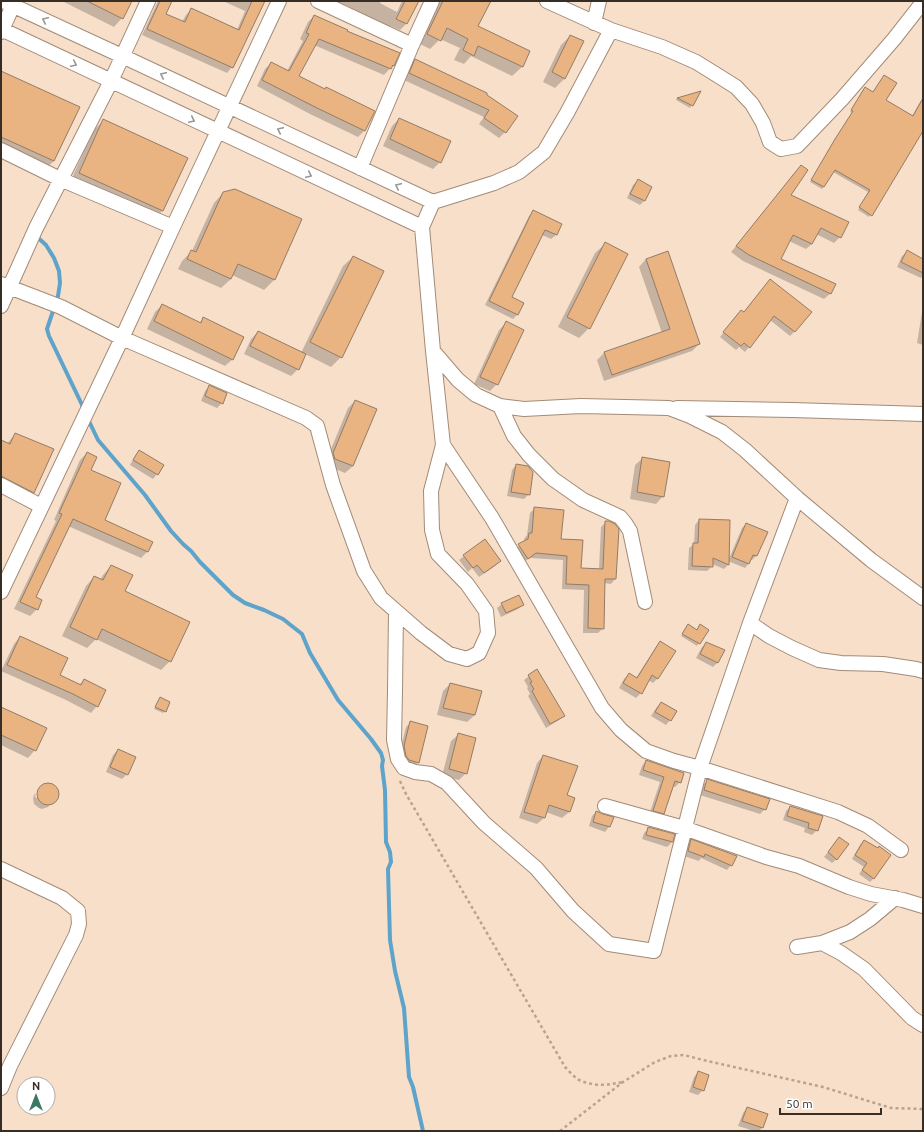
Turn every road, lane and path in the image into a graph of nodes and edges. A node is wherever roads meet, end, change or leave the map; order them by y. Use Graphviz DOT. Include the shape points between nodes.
graph roads {
  1 [pos="148,1"];
  2 [pos="279,1"];
  3 [pos="318,1"];
  4 [pos="432,1"];
  5 [pos="547,1"];
  6 [pos="599,1"];
  7 [pos="923,2"];
  8 [pos="10,3"];
  9 [pos="594,23"];
  10 [pos="1,30"];
  11 [pos="611,30"];
  12 [pos="412,45"];
  13 [pos="122,56"];
  14 [pos="111,81"];
  15 [pos="229,107"];
  16 [pos="218,132"];
  17 [pos="1,150"];
  18 [pos="360,168"];
  19 [pos="60,180"];
  20 [pos="433,202"];
  21 [pos="173,227"];
  22 [pos="422,227"];
  23 [pos="5,285"];
  24 [pos="1,306"];
  25 [pos="122,338"];
  26 [pos="433,351"];
  27 [pos="500,406"];
  28 [pos="669,408"];
  29 [pos="923,414"];
  30 [pos="442,445"];
  31 [pos="1,485"];
  32 [pos="797,498"];
  33 [pos="41,506"];
  34 [pos="2,587"];
  35 [pos="923,598"];
  36 [pos="645,602"];
  37 [pos="396,611"];
  38 [pos="750,623"];
  39 [pos="923,671"];
  40 [pos="700,768"];
  41 [pos="400,781"];
  42 [pos="605,806"];
  43 [pos="684,828"];
  44 [pos="901,850"];
  45 [pos="1,869"];
  46 [pos="894,898"];
  47 [pos="923,906"];
  48 [pos="822,943"];
  49 [pos="797,947"];
  50 [pos="923,1025"];
  51 [pos="623,1082"];
  52 [pos="1,1088"];
  53 [pos="923,1109"];
  54 [pos="560,1131"];
  1 -- 13 [label="street"];
  2 -- 15 [label="street"];
  3 -- 12 [label="street"];
  4 -- 12 [label="street"];
  5 -- 9 [label="street"];
  6 -- 9 [label="street"];
  7 -- 11 [label="street" via="842,99 797,146 781,149 770,142 752,104 736,87 696,62 662,47"];
  8 -- 10 [label="street"];
  13 -- 8 [label="street, one-way"];
  9 -- 11 [label="street"];
  10 -- 14 [label="street, one-way"];
  11 -- 20 [label="street" via="544,152 520,172"];
  12 -- 18 [label="street"];
  13 -- 14 [label="street"];
  15 -- 13 [label="street, one-way"];
  14 -- 16 [label="street, one-way"];
  14 -- 19 [label="street"];
  15 -- 16 [label="street"];
  18 -- 15 [label="street, one-way"];
  16 -- 21 [label="street"];
  16 -- 22 [label="street, one-way"];
  17 -- 19 [label="street"];
  20 -- 18 [label="street, one-way"];
  19 -- 21 [label="street"];
  19 -- 23 [label="street" via="34,234"];
  20 -- 22 [label="street"];
  21 -- 25 [label="street"];
  22 -- 26 [label="street"];
  23 -- 24 [label="street"];
  23 -- 25 [label="street" via="61,307"];
  25 -- 33 [label="street"];
  25 -- 37 [label="street" via="306,418 317,426 333,485 364,571 381,598"];
  26 -- 27 [label="street" via="476,396"];
  26 -- 30 [label="street"];
  27 -- 28 [label="street" via="524,409 581,406"];
  27 -- 36 [label="street" via="514,436 553,479 583,500 620,517 625,522 630,531"];
  28 -- 29 [label="street"];
  28 -- 32 [label="street" via="722,432"];
  30 -- 37 [label="street" via="432,491 432,530 438,554 467,584 486,611 488,633 479,653 467,659 449,654"];
  30 -- 40 [label="street" via="492,518 602,708 620,730 646,751"];
  31 -- 33 [label="street"];
  32 -- 35 [label="street" via="871,560"];
  32 -- 38 [label="street"];
  33 -- 34 [label="street"];
  37 -- 43 [label="street" via="394,740 398,760 404,768 432,774 447,783 484,823 536,868 573,911 609,944 654,950"];
  38 -- 39 [label="street" via="769,636 819,660 883,664"];
  38 -- 40 [label="street"];
  40 -- 43 [label="street"];
  40 -- 44 [label="street" via="838,812 868,826"];
  41 -- 51 [label="path" via="565,1067 578,1079 593,1084 605,1086"];
  42 -- 43 [label="street"];
  43 -- 46 [label="street" via="799,866 871,894"];
  45 -- 52 [label="street" via="62,898 78,912 79,924 76,935"];
  46 -- 47 [label="street"];
  46 -- 48 [label="street" via="863,924"];
  48 -- 49 [label="street"];
  48 -- 50 [label="street" via="864,969 912,1018"];
  51 -- 53 [label="path" via="655,1062 671,1056 684,1055 822,1087 891,1108"];
  51 -- 54 [label="path"];
}
